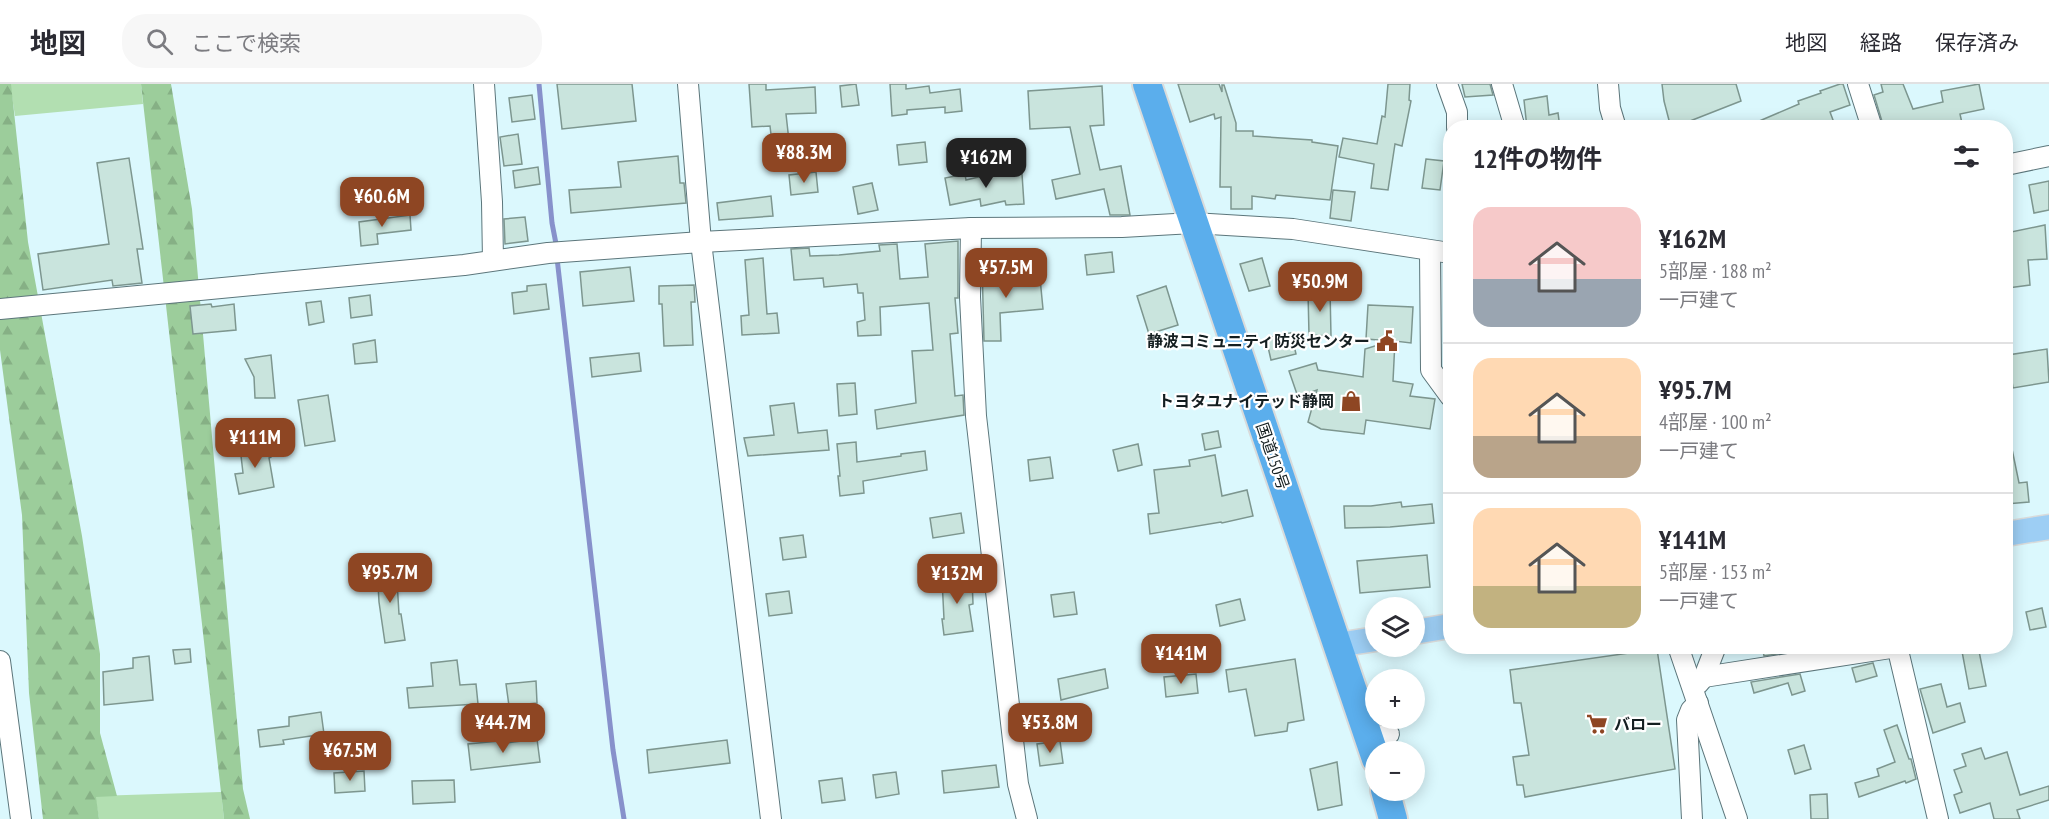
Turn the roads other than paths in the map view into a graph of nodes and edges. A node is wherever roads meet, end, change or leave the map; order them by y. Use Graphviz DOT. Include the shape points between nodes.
graph roads {
  1 [pos="484,84"];
  2 [pos="688,84"];
  3 [pos="1147,84"];
  4 [pos="1447,84"];
  5 [pos="1502,84"];
  6 [pos="1608,84"];
  7 [pos="1858,84"];
  8 [pos="1457,120"];
  9 [pos="1513,120"];
  10 [pos="1614,120"];
  11 [pos="1869,120"];
  12 [pos="2049,156"];
  13 [pos="2013,164"];
  14 [pos="1193,223"];
  15 [pos="971,228"];
  16 [pos="701,242"];
  17 [pos="1430,251"];
  18 [pos="1443,252"];
  19 [pos="493,260"];
  20 [pos="0,309"];
  21 [pos="1443,386"];
  22 [pos="2049,527"];
  23 [pos="2013,533"];
  24 [pos="1443,627"];
  25 [pos="1425,630"];
  26 [pos="1365,641"];
  27 [pos="1337,645"];
  28 [pos="1682,654"];
  29 [pos="1713,654"];
  30 [pos="1862,654"];
  31 [pos="1900,654"];
  32 [pos="0,661"];
  33 [pos="1699,690"];
  34 [pos="1377,741"];
  35 [pos="21,819"];
  36 [pos="771,819"];
  37 [pos="1027,819"];
  38 [pos="1692,819"];
  39 [pos="1737,819"];
  40 [pos="1938,819"];
  1 -- 19 [label="street"];
  2 -- 16 [label="street"];
  3 -- 14 [label="highway, 国道150号"];
  4 -- 8 [label="street"];
  5 -- 9 [label="street"];
  6 -- 10 [label="street"];
  7 -- 11 [label="street"];
  12 -- 13 [label="street"];
  14 -- 15 [label="street"];
  14 -- 17 [label="street" via="1293,229"];
  14 -- 27 [label="highway, 国道150号"];
  15 -- 16 [label="street"];
  15 -- 37 [label="street" via="976,416 1018,784"];
  16 -- 19 [label="street"];
  16 -- 36 [label="street"];
  17 -- 18 [label="street"];
  17 -- 21 [label="street" via="1431,370"];
  19 -- 20 [label="street"];
  22 -- 23 [label="main road"];
  24 -- 25 [label="main road"];
  26 -- 27 [label="main road"];
  27 -- 34 [label="highway, 国道150号"];
  28 -- 33 [label="street"];
  29 -- 33 [label="street"];
  30 -- 33 [label="street"];
  31 -- 40 [label="street"];
  32 -- 35 [label="street"];
  33 -- 38 [label="street" via="1687,720"];
  33 -- 39 [label="street"];
}
